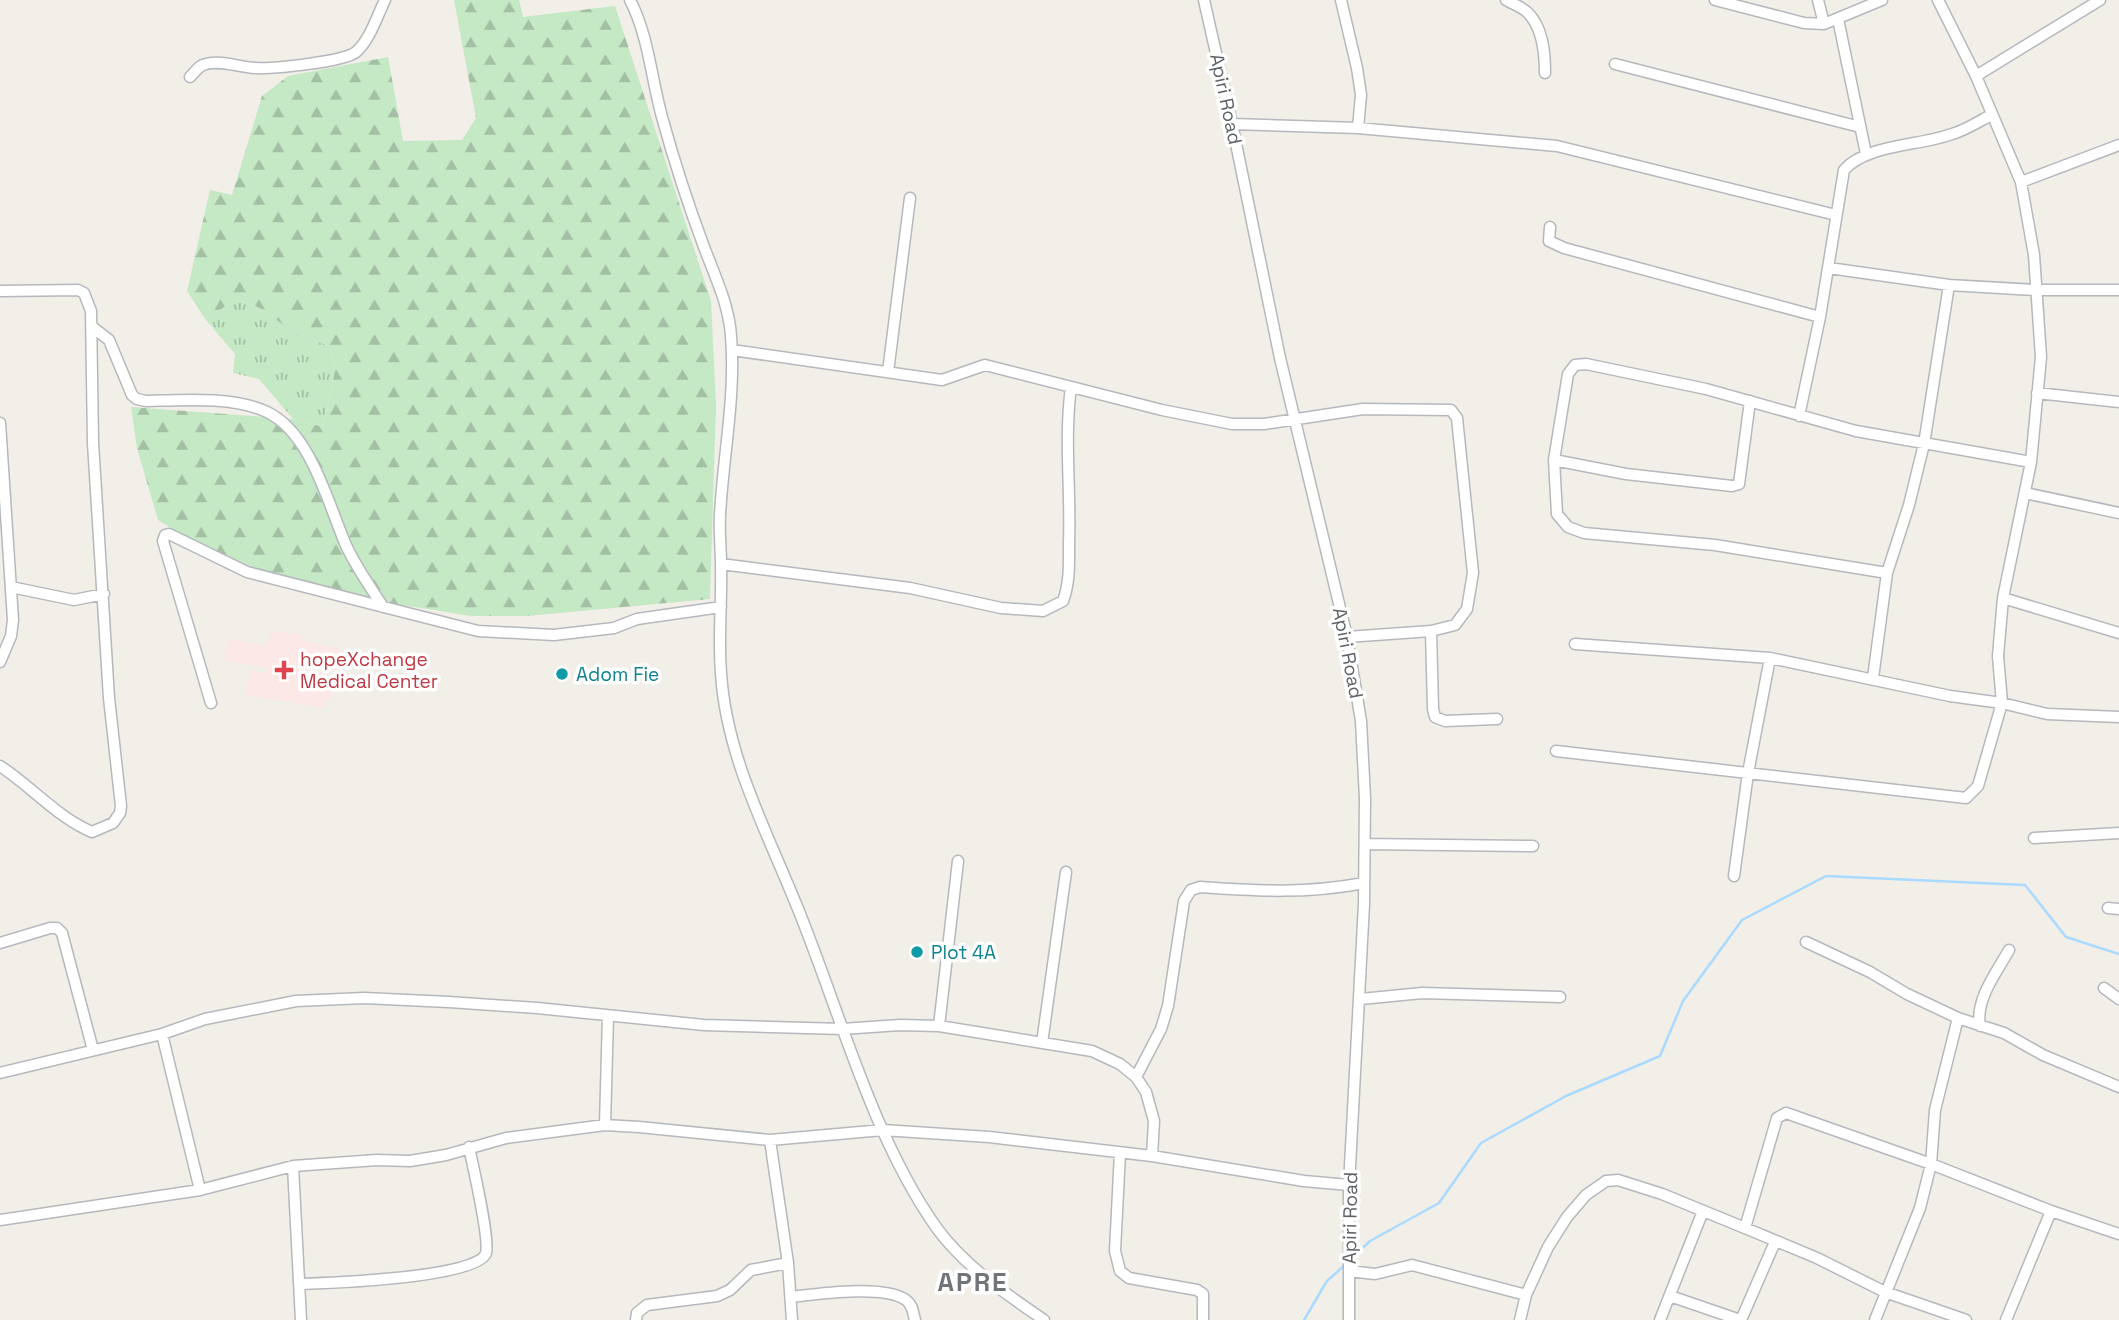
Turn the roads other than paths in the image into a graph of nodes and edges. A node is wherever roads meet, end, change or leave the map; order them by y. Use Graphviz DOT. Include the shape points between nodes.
graph roads {
  1 [pos="385,0"];
  2 [pos="630,0"];
  3 [pos="1204,0"];
  4 [pos="1341,0"];
  5 [pos="1506,0"];
  6 [pos="1715,0"];
  7 [pos="1818,0"];
  8 [pos="1882,0"];
  9 [pos="1938,0"];
  10 [pos="2100,0"];
  11 [pos="1838,19"];
  12 [pos="1824,24"];
  13 [pos="1615,64"];
  14 [pos="1545,73"];
  15 [pos="1976,76"];
  16 [pos="190,77"];
  17 [pos="1991,115"];
  18 [pos="1232,124"];
  19 [pos="1860,127"];
  20 [pos="1358,128"];
  21 [pos="2119,145"];
  22 [pos="1866,154"];
  23 [pos="2021,182"];
  24 [pos="910,198"];
  25 [pos="1836,215"];
  26 [pos="1550,227"];
  27 [pos="1829,268"];
  28 [pos="1949,285"];
  29 [pos="2036,290"];
  30 [pos="2119,290"];
  31 [pos="0,291"];
  32 [pos="1820,317"];
  33 [pos="92,326"];
  34 [pos="732,350"];
  35 [pos="888,372"];
  36 [pos="1072,387"];
  37 [pos="2037,393"];
  38 [pos="1750,401"];
  39 [pos="2119,402"];
  40 [pos="1799,416"];
  41 [pos="1295,418"];
  42 [pos="0,423"];
  43 [pos="1924,444"];
  44 [pos="1554,460"];
  45 [pos="2031,462"];
  46 [pos="2025,492"];
  47 [pos="2119,513"];
  48 [pos="721,564"];
  49 [pos="1887,573"];
  50 [pos="11,587"];
  51 [pos="104,594"];
  52 [pos="2003,598"];
  53 [pos="383,607"];
  54 [pos="721,607"];
  55 [pos="1430,631"];
  56 [pos="2119,633"];
  57 [pos="1347,637"];
  58 [pos="1575,644"];
  59 [pos="1770,658"];
  60 [pos="0,662"];
  61 [pos="1873,678"];
  62 [pos="211,703"];
  63 [pos="2002,703"];
  64 [pos="2119,717"];
  65 [pos="1497,719"];
  66 [pos="1556,751"];
  67 [pos="0,766"];
  68 [pos="1748,773"];
  69 [pos="2119,833"];
  70 [pos="2034,838"];
  71 [pos="1365,844"];
  72 [pos="1533,846"];
  73 [pos="958,862"];
  74 [pos="1066,872"];
  75 [pos="1734,876"];
  76 [pos="1364,883"];
  77 [pos="1806,942"];
  78 [pos="0,943"];
  79 [pos="2008,950"];
  80 [pos="2104,988"];
  81 [pos="1560,997"];
  82 [pos="1360,999"];
  83 [pos="2119,999"];
  84 [pos="608,1016"];
  85 [pos="1958,1018"];
  86 [pos="939,1026"];
  87 [pos="1980,1026"];
  88 [pos="842,1028"];
  89 [pos="162,1034"];
  90 [pos="1042,1043"];
  91 [pos="93,1050"];
  92 [pos="0,1073"];
  93 [pos="1136,1077"];
  94 [pos="2119,1087"];
  95 [pos="605,1125"];
  96 [pos="883,1130"];
  97 [pos="770,1140"];
  98 [pos="469,1147"];
  99 [pos="1120,1153"];
  100 [pos="1152,1156"];
  101 [pos="1931,1164"];
  102 [pos="293,1166"];
  103 [pos="1349,1185"];
  104 [pos="200,1190"];
  105 [pos="1703,1211"];
  106 [pos="2051,1211"];
  107 [pos="0,1220"];
  108 [pos="1745,1228"];
  109 [pos="2119,1234"];
  110 [pos="1775,1242"];
  111 [pos="788,1263"];
  112 [pos="1349,1271"];
  113 [pos="300,1284"];
  114 [pos="1885,1292"];
  115 [pos="1525,1295"];
  116 [pos="1670,1296"];
  117 [pos="791,1297"];
  118 [pos="301,1320"];
  119 [pos="636,1320"];
  120 [pos="792,1320"];
  121 [pos="915,1320"];
  122 [pos="1044,1320"];
  123 [pos="1203,1320"];
  124 [pos="1349,1320"];
  125 [pos="1520,1320"];
  126 [pos="1660,1320"];
  127 [pos="1740,1320"];
  128 [pos="1875,1320"];
  129 [pos="1966,1320"];
  130 [pos="2006,1320"];
  1 -- 16 [label="street" via="363,43 345,57 254,68 202,64"];
  2 -- 34 [label="street" via="641,20 661,116 685,194 722,295"];
  3 -- 18 [label="street, Apiri Road"];
  4 -- 20 [label="street" via="1361,95"];
  5 -- 14 [label="street" via="1527,12 1536,26 1544,44"];
  6 -- 12 [label="street"];
  7 -- 12 [label="street"];
  8 -- 11 [label="street"];
  9 -- 15 [label="street"];
  10 -- 15 [label="street"];
  11 -- 12 [label="street"];
  11 -- 19 [label="street"];
  13 -- 19 [label="street"];
  15 -- 17 [label="street"];
  17 -- 22 [label="street" via="1951,135"];
  17 -- 23 [label="street"];
  18 -- 20 [label="street"];
  18 -- 41 [label="street, Apiri Road"];
  19 -- 22 [label="street"];
  20 -- 25 [label="street" via="1557,146"];
  21 -- 23 [label="street"];
  22 -- 25 [label="street" via="1844,170"];
  23 -- 29 [label="street"];
  24 -- 35 [label="street"];
  25 -- 27 [label="street"];
  26 -- 32 [label="street" via="1549,241 1564,248"];
  27 -- 28 [label="street"];
  27 -- 32 [label="street"];
  28 -- 29 [label="street"];
  28 -- 43 [label="street"];
  29 -- 30 [label="street"];
  29 -- 37 [label="street" via="2041,357"];
  31 -- 33 [label="street" via="78,290 87,298"];
  32 -- 40 [label="street"];
  33 -- 51 [label="street" via="93,443"];
  33 -- 53 [label="street" via="110,340 137,399 201,399 276,416 313,463 345,542"];
  34 -- 35 [label="street"];
  34 -- 48 [label="street" via="719,519"];
  35 -- 36 [label="street" via="942,380 985,365"];
  36 -- 41 [label="street" via="1231,424"];
  36 -- 48 [label="street" via="1068,586 1063,601 1043,611 1001,608 910,588"];
  37 -- 39 [label="street"];
  37 -- 45 [label="street"];
  38 -- 40 [label="street"];
  38 -- 44 [label="street" via="1739,484 1626,474"];
  38 -- 44 [label="street" via="1575,365 1568,374"];
  40 -- 43 [label="street"];
  41 -- 55 [label="street" via="1363,409 1440,408 1451,410 1457,418 1473,573 1467,609 1460,621"];
  41 -- 57 [label="street, Apiri Road"];
  42 -- 50 [label="street"];
  43 -- 45 [label="street"];
  43 -- 49 [label="street"];
  44 -- 49 [label="street" via="1557,514 1568,527 1584,533 1715,545"];
  45 -- 46 [label="street"];
  46 -- 47 [label="street"];
  46 -- 52 [label="street"];
  48 -- 54 [label="street"];
  49 -- 61 [label="street"];
  50 -- 51 [label="street" via="74,600"];
  50 -- 60 [label="street" via="11,636"];
  51 -- 67 [label="street" via="120,813 113,823 92,832 62,815"];
  52 -- 56 [label="street"];
  52 -- 63 [label="street" via="1998,656"];
  53 -- 54 [label="street" via="478,631 526,635 587,632 637,619"];
  53 -- 62 [label="street" via="247,572 175,535 165,535 163,541"];
  54 -- 88 [label="street" via="720,673 726,719 759,817"];
  55 -- 57 [label="street"];
  55 -- 65 [label="street" via="1436,717 1444,721"];
  57 -- 71 [label="street, Apiri Road" via="1361,721"];
  58 -- 59 [label="street"];
  59 -- 61 [label="street"];
  59 -- 68 [label="street"];
  61 -- 63 [label="street"];
  63 -- 64 [label="street" via="2047,714"];
  63 -- 68 [label="street" via="1978,786 1966,798"];
  66 -- 68 [label="street"];
  68 -- 75 [label="street"];
  69 -- 70 [label="street"];
  71 -- 72 [label="street"];
  71 -- 76 [label="street, Apiri Road"];
  73 -- 86 [label="street"];
  74 -- 90 [label="street"];
  76 -- 82 [label="street, Apiri Road"];
  76 -- 93 [label="street" via="1325,890 1191,890 1184,901 1161,1030"];
  77 -- 85 [label="street"];
  78 -- 91 [label="street" via="50,928 62,933"];
  79 -- 87 [label="street" via="1983,998"];
  80 -- 83 [label="street"];
  81 -- 82 [label="street" via="1422,993"];
  82 -- 103 [label="street, Apiri Road"];
  84 -- 88 [label="street" via="704,1025"];
  84 -- 89 [label="street" via="364,998 270,1005"];
  84 -- 95 [label="street"];
  85 -- 87 [label="street"];
  85 -- 101 [label="street" via="1934,1110"];
  86 -- 88 [label="street"];
  86 -- 90 [label="street"];
  87 -- 94 [label="street"];
  88 -- 96 [label="street"];
  89 -- 91 [label="street"];
  89 -- 104 [label="street"];
  90 -- 93 [label="street" via="1092,1051"];
  91 -- 92 [label="street"];
  93 -- 100 [label="street" via="1146,1091 1154,1121"];
  95 -- 97 [label="street"];
  95 -- 98 [label="street"];
  96 -- 97 [label="street"];
  96 -- 99 [label="street"];
  96 -- 122 [label="street" via="937,1229 1003,1292"];
  97 -- 111 [label="street"];
  98 -- 102 [label="street" via="410,1161"];
  98 -- 113 [label="street" via="485,1233 482,1260 418,1276"];
  99 -- 100 [label="street"];
  99 -- 123 [label="street" via="1115,1251 1120,1271 1129,1278 1197,1290 1203,1294"];
  100 -- 103 [label="street"];
  101 -- 106 [label="street"];
  101 -- 108 [label="street" via="1793,1114 1780,1115"];
  101 -- 114 [label="street" via="1920,1208"];
  102 -- 104 [label="street"];
  102 -- 113 [label="street"];
  103 -- 112 [label="street, Apiri Road"];
  104 -- 107 [label="street"];
  105 -- 108 [label="street"];
  105 -- 115 [label="street" via="1618,1180 1606,1181 1567,1217"];
  105 -- 116 [label="street"];
  106 -- 109 [label="street"];
  106 -- 130 [label="street"];
  108 -- 110 [label="street"];
  110 -- 114 [label="street"];
  110 -- 127 [label="street"];
  111 -- 117 [label="street"];
  111 -- 119 [label="street" via="751,1270 717,1296 648,1304 637,1312"];
  112 -- 115 [label="street" via="1375,1274 1412,1265"];
  112 -- 124 [label="street, Apiri Road"];
  113 -- 118 [label="street"];
  114 -- 128 [label="street"];
  114 -- 129 [label="street"];
  115 -- 125 [label="street"];
  116 -- 126 [label="street"];
  116 -- 127 [label="street"];
  117 -- 120 [label="street"];
  117 -- 121 [label="street" via="851,1290 878,1293 905,1299"];
}
